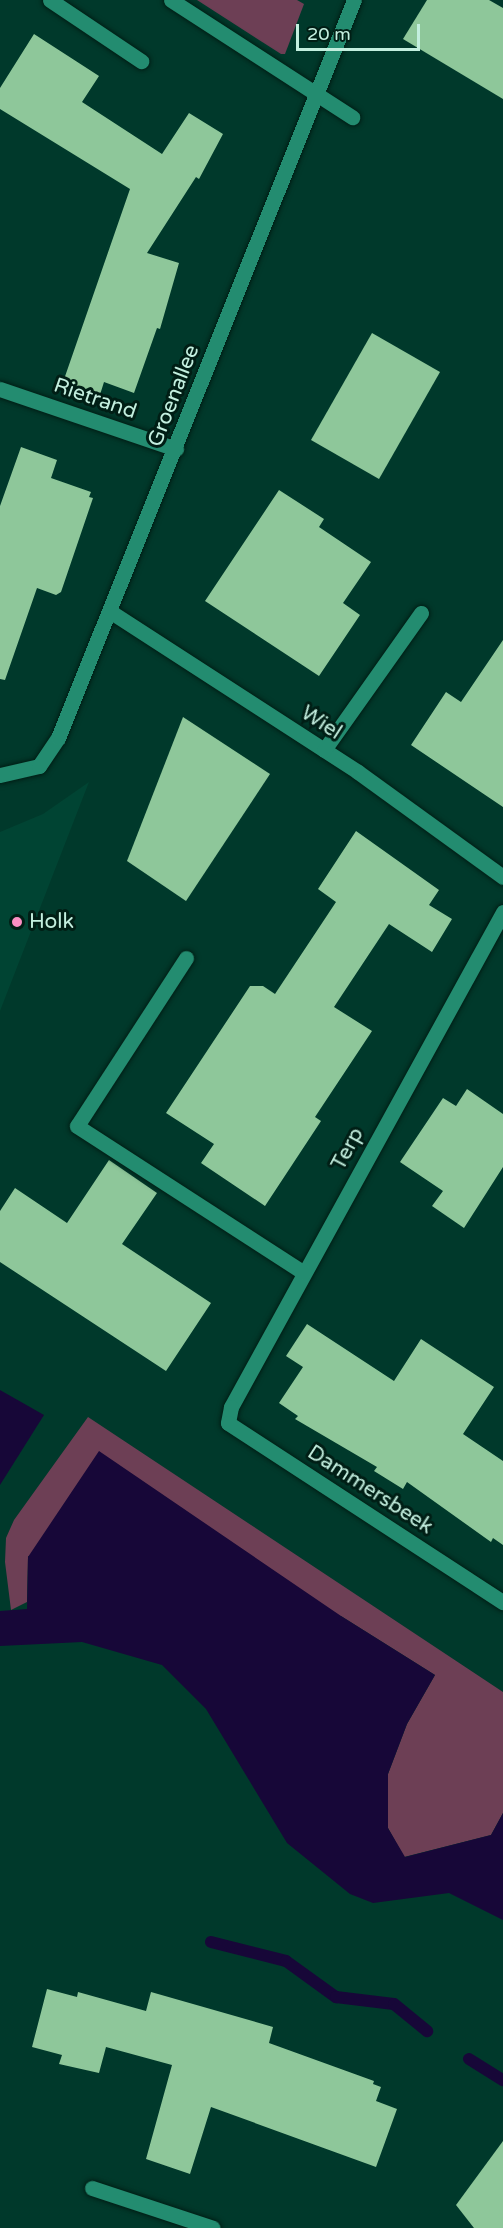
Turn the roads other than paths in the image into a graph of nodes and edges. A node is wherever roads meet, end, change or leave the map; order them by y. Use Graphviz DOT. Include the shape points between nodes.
graph roads {
  1 [pos="50,0"];
  2 [pos="171,0"];
  3 [pos="354,0"];
  4 [pos="141,61"];
  5 [pos="318,95"];
  6 [pos="352,117"];
  7 [pos="0,389"];
  8 [pos="176,449"];
  9 [pos="111,612"];
  10 [pos="421,613"];
  11 [pos="324,750"];
  12 [pos="0,775"];
  13 [pos="503,877"];
  14 [pos="503,912"];
  15 [pos="186,958"];
  16 [pos="304,1273"];
  17 [pos="231,1407"];
  18 [pos="503,1602"];
  19 [pos="92,2188"];
  20 [pos="213,2228"];
  1 -- 4 [label="street"];
  2 -- 5 [label="street"];
  3 -- 5 [label="street, Groenallee"];
  5 -- 6 [label="street"];
  5 -- 8 [label="street, Groenallee"];
  7 -- 8 [label="street, Rietrand"];
  8 -- 9 [label="street, Groenallee"];
  9 -- 11 [label="street, Wiel"];
  9 -- 12 [label="street, Groenallee" via="58,738 39,765"];
  10 -- 11 [label="street"];
  11 -- 13 [label="street, Wiel"];
  14 -- 16 [label="street, Terp"];
  15 -- 16 [label="street" via="77,1126"];
  16 -- 17 [label="street, Terp"];
  17 -- 18 [label="street, Dammersbeek" via="228,1423"];
  19 -- 20 [label="street"];
}
